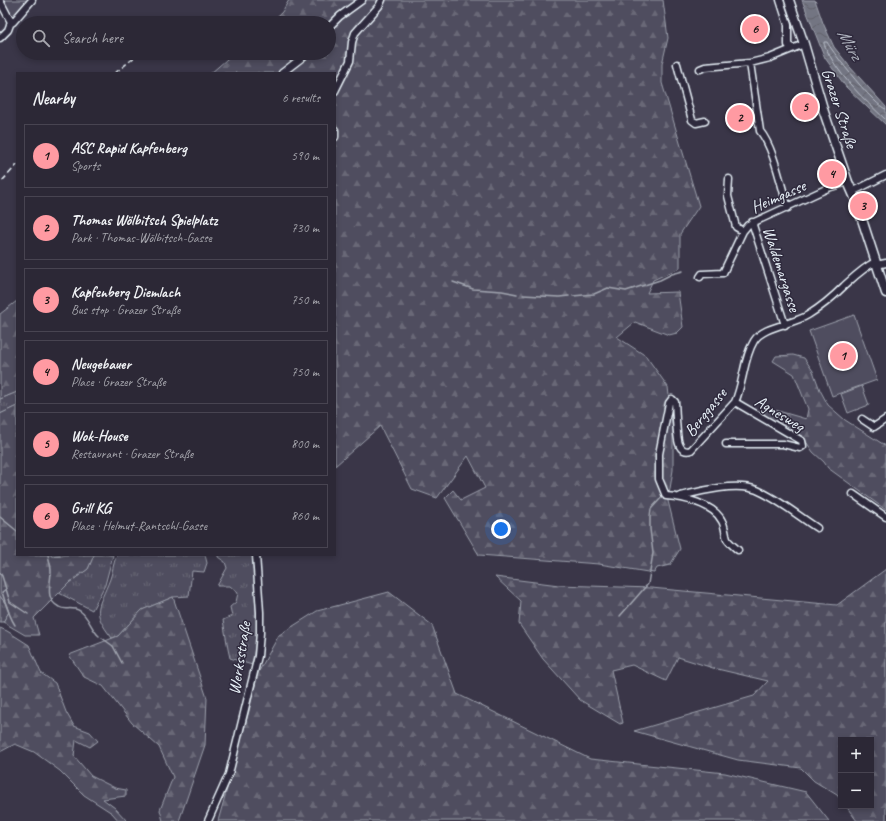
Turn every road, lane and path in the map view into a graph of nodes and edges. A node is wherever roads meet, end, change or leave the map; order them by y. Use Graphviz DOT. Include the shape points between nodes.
graph roads {
  1 [pos="32,0"];
  2 [pos="362,0"];
  3 [pos="382,0"];
  4 [pos="780,0"];
  5 [pos="789,0"];
  6 [pos="0,2"];
  7 [pos="18,16"];
  8 [pos="16,19"];
  9 [pos="336,20"];
  10 [pos="10,24"];
  11 [pos="0,38"];
  12 [pos="804,44"];
  13 [pos="792,48"];
  14 [pos="299,60"];
  15 [pos="750,63"];
  16 [pos="677,64"];
  17 [pos="700,69"];
  18 [pos="283,72"];
  19 [pos="336,89"];
  20 [pos="705,121"];
  21 [pos="886,175"];
  22 [pos="729,179"];
  23 [pos="848,182"];
  24 [pos="852,192"];
  25 [pos="788,208"];
  26 [pos="752,222"];
  27 [pos="743,231"];
  28 [pos="886,263"];
  29 [pos="876,264"];
  30 [pos="700,277"];
  31 [pos="886,293"];
  32 [pos="785,325"];
  33 [pos="735,402"];
  34 [pos="862,419"];
  35 [pos="886,419"];
  36 [pos="726,444"];
  37 [pos="853,494"];
  38 [pos="679,497"];
  39 [pos="886,517"];
  40 [pos="817,528"];
  41 [pos="738,550"];
  42 [pos="256,556"];
  43 [pos="208,821"];
  1 -- 7 [label="street"];
  2 -- 9 [label="street"];
  3 -- 19 [label="street" via="354,33 350,60"];
  4 -- 13 [label="street" via="788,25 788,45"];
  5 -- 12 [label="main road, Grazer Straße"];
  6 -- 10 [label="street"];
  8 -- 10 [label="street"];
  10 -- 11 [label="street"];
  12 -- 13 [label="street"];
  12 -- 23 [label="main road, Grazer Straße"];
  13 -- 15 [label="street" via="770,58"];
  14 -- 18 [label="street"];
  15 -- 17 [label="street"];
  15 -- 25 [label="street" via="760,131 769,147"];
  16 -- 20 [label="street" via="692,120 696,123"];
  21 -- 24 [label="street"];
  22 -- 27 [label="street" via="729,203 736,227"];
  23 -- 24 [label="main road, Grazer Straße"];
  23 -- 25 [label="street, Heimgasse" via="828,188"];
  24 -- 29 [label="main road, Grazer Straße"];
  25 -- 26 [label="street, Heimgasse"];
  26 -- 27 [label="street, Heimgasse"];
  26 -- 32 [label="street, Waldemargasse"];
  27 -- 30 [label="street, Heimgasse" via="723,273 702,274"];
  28 -- 29 [label="street"];
  29 -- 31 [label="main road, Grazer Straße"];
  29 -- 32 [label="street, Berggasse" via="864,268 818,308"];
  32 -- 33 [label="street, Berggasse" via="765,330 754,340"];
  33 -- 36 [label="street, Agnesweg" via="802,441 803,446 800,448 783,444"];
  33 -- 38 [label="street, Berggasse" via="689,451 683,450 678,444 675,402 670,400 659,454 659,479 666,496"];
  34 -- 35 [label="street" via="874,427"];
  37 -- 39 [label="street"];
  38 -- 40 [label="street" via="712,489 743,487 756,490 777,501"];
  38 -- 41 [label="street, Berggasse" via="711,509 722,520 728,540"];
  42 -- 43 [label="street, Werksstraße" via="260,633 258,656 229,774"];
}
